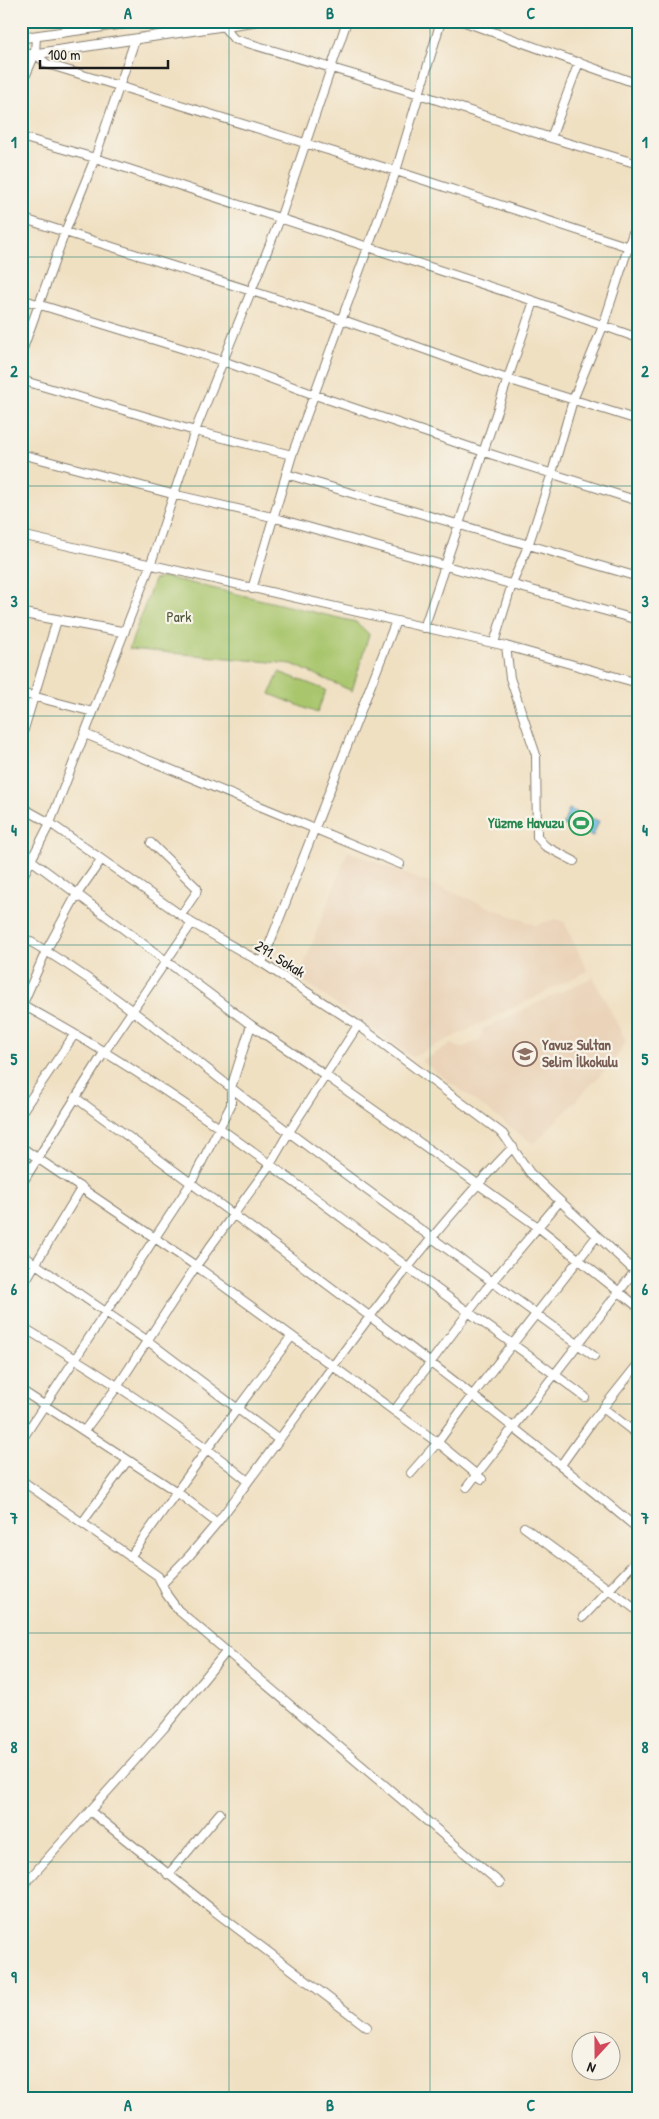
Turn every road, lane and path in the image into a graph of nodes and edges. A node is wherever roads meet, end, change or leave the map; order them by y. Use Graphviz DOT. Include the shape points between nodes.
graph roads {
  1 [pos="143,21"];
  2 [pos="256,21"];
  3 [pos="347,21"];
  4 [pos="441,21"];
  5 [pos="462,21"];
  6 [pos="223,26"];
  7 [pos="36,36"];
  8 [pos="21,38"];
  9 [pos="135,40"];
  10 [pos="35,54"];
  11 [pos="21,56"];
  12 [pos="579,62"];
  13 [pos="332,68"];
  14 [pos="638,84"];
  15 [pos="21,86"];
  16 [pos="121,86"];
  17 [pos="419,94"];
  18 [pos="21,137"];
  19 [pos="551,138"];
  20 [pos="306,143"];
  21 [pos="95,158"];
  22 [pos="638,164"];
  23 [pos="396,171"];
  24 [pos="638,217"];
  25 [pos="21,218"];
  26 [pos="280,219"];
  27 [pos="65,232"];
  28 [pos="627,247"];
  29 [pos="369,248"];
  30 [pos="638,250"];
  31 [pos="250,290"];
  32 [pos="21,299"];
  33 [pos="534,301"];
  34 [pos="40,304"];
  35 [pos="343,320"];
  36 [pos="603,326"];
  37 [pos="638,338"];
  38 [pos="21,354"];
  39 [pos="223,361"];
  40 [pos="507,379"];
  41 [pos="21,380"];
  42 [pos="315,395"];
  43 [pos="573,400"];
  44 [pos="638,420"];
  45 [pos="195,431"];
  46 [pos="484,452"];
  47 [pos="21,454"];
  48 [pos="292,455"];
  49 [pos="552,473"];
  50 [pos="286,474"];
  51 [pos="172,494"];
  52 [pos="638,501"];
  53 [pos="272,517"];
  54 [pos="458,524"];
  55 [pos="21,535"];
  56 [pos="528,546"];
  57 [pos="445,565"];
  58 [pos="150,566"];
  59 [pos="638,577"];
  60 [pos="512,584"];
  61 [pos="252,589"];
  62 [pos="21,613"];
  63 [pos="57,620"];
  64 [pos="638,620"];
  65 [pos="396,621"];
  66 [pos="424,628"];
  67 [pos="124,632"];
  68 [pos="494,643"];
  69 [pos="506,646"];
  70 [pos="638,683"];
  71 [pos="21,692"];
  72 [pos="34,695"];
  73 [pos="94,712"];
  74 [pos="85,734"];
  75 [pos="21,739"];
  76 [pos="21,807"];
  77 [pos="50,823"];
  78 [pos="314,829"];
  79 [pos="151,843"];
  80 [pos="21,855"];
  81 [pos="31,860"];
  82 [pos="101,860"];
  83 [pos="574,861"];
  84 [pos="400,864"];
  85 [pos="21,880"];
  86 [pos="77,894"];
  87 [pos="181,915"];
  88 [pos="192,922"];
  89 [pos="21,936"];
  90 [pos="46,951"];
  91 [pos="166,961"];
  92 [pos="262,963"];
  93 [pos="22,1006"];
  94 [pos="133,1010"];
  95 [pos="251,1025"];
  96 [pos="358,1025"];
  97 [pos="74,1035"];
  98 [pos="105,1051"];
  99 [pos="325,1075"];
  100 [pos="231,1088"];
  101 [pos="76,1098"];
  102 [pos="21,1113"];
  103 [pos="219,1129"];
  104 [pos="289,1132"];
  105 [pos="21,1147"];
  106 [pos="513,1147"];
  107 [pos="39,1158"];
  108 [pos="271,1164"];
  109 [pos="191,1183"];
  110 [pos="477,1184"];
  111 [pos="21,1185"];
  112 [pos="82,1187"];
  113 [pos="560,1201"];
  114 [pos="234,1215"];
  115 [pos="538,1227"];
  116 [pos="597,1236"];
  117 [pos="156,1238"];
  118 [pos="432,1238"];
  119 [pos="21,1254"];
  120 [pos="578,1259"];
  121 [pos="36,1265"];
  122 [pos="196,1266"];
  123 [pos="407,1267"];
  124 [pos="636,1273"];
  125 [pos="492,1282"];
  126 [pos="21,1288"];
  127 [pos="618,1292"];
  128 [pos="638,1307"];
  129 [pos="106,1311"];
  130 [pos="469,1312"];
  131 [pos="369,1315"];
  132 [pos="537,1315"];
  133 [pos="21,1326"];
  134 [pos="291,1337"];
  135 [pos="148,1341"];
  136 [pos="514,1344"];
  137 [pos="577,1345"];
  138 [pos="594,1356"];
  139 [pos="76,1359"];
  140 [pos="431,1362"];
  141 [pos="638,1364"];
  142 [pos="332,1365"];
  143 [pos="554,1374"];
  144 [pos="117,1387"];
  145 [pos="21,1390"];
  146 [pos="473,1395"];
  147 [pos="585,1397"];
  148 [pos="45,1405"];
  149 [pos="238,1407"];
  150 [pos="603,1408"];
  151 [pos="394,1411"];
  152 [pos="513,1427"];
  153 [pos="84,1431"];
  154 [pos="638,1435"];
  155 [pos="279,1440"];
  156 [pos="21,1441"];
  157 [pos="438,1442"];
  158 [pos="208,1448"];
  159 [pos="128,1460"];
  160 [pos="561,1465"];
  161 [pos="411,1473"];
  162 [pos="480,1477"];
  163 [pos="21,1480"];
  164 [pos="248,1481"];
  165 [pos="467,1487"];
  166 [pos="177,1492"];
  167 [pos="82,1523"];
  168 [pos="217,1523"];
  169 [pos="524,1527"];
  170 [pos="638,1529"];
  171 [pos="130,1557"];
  172 [pos="638,1559"];
  173 [pos="162,1584"];
  174 [pos="610,1589"];
  175 [pos="638,1611"];
  176 [pos="583,1617"];
  177 [pos="226,1652"];
  178 [pos="90,1811"];
  179 [pos="220,1813"];
  180 [pos="168,1875"];
  181 [pos="500,1883"];
  182 [pos="21,1888"];
  183 [pos="367,2027"];
  1 -- 7 [label="street"];
  2 -- 6 [label="street"];
  3 -- 13 [label="street"];
  4 -- 17 [label="street"];
  5 -- 12 [label="street"];
  6 -- 9 [label="street"];
  6 -- 13 [label="street" via="234,39"];
  7 -- 8 [label="street"];
  7 -- 10 [label="street"];
  9 -- 10 [label="street"];
  9 -- 16 [label="street"];
  10 -- 11 [label="street"];
  10 -- 15 [label="street"];
  10 -- 16 [label="street" via="47,64"];
  12 -- 14 [label="street"];
  12 -- 19 [label="street"];
  13 -- 17 [label="street"];
  13 -- 20 [label="street"];
  16 -- 20 [label="street"];
  16 -- 21 [label="street"];
  17 -- 19 [label="street"];
  17 -- 23 [label="street"];
  18 -- 21 [label="street"];
  19 -- 22 [label="street"];
  20 -- 23 [label="street"];
  20 -- 26 [label="street"];
  21 -- 26 [label="street"];
  21 -- 27 [label="street"];
  23 -- 28 [label="street"];
  23 -- 29 [label="street"];
  24 -- 28 [label="street"];
  25 -- 27 [label="street"];
  26 -- 29 [label="street"];
  26 -- 31 [label="street"];
  27 -- 31 [label="street"];
  27 -- 34 [label="street"];
  28 -- 30 [label="street"];
  28 -- 36 [label="street"];
  29 -- 33 [label="street"];
  29 -- 35 [label="street"];
  31 -- 35 [label="street"];
  31 -- 39 [label="street"];
  32 -- 34 [label="street"];
  33 -- 36 [label="street"];
  33 -- 40 [label="street"];
  34 -- 38 [label="street"];
  34 -- 39 [label="street"];
  35 -- 40 [label="street"];
  35 -- 42 [label="street"];
  36 -- 37 [label="street"];
  36 -- 43 [label="street"];
  39 -- 42 [label="street"];
  39 -- 45 [label="street"];
  40 -- 43 [label="street"];
  40 -- 46 [label="street"];
  41 -- 45 [label="street"];
  42 -- 46 [label="street"];
  42 -- 48 [label="street"];
  43 -- 44 [label="street"];
  43 -- 49 [label="street"];
  45 -- 48 [label="street"];
  45 -- 51 [label="street"];
  46 -- 49 [label="street"];
  46 -- 54 [label="street"];
  47 -- 51 [label="street"];
  48 -- 50 [label="street"];
  49 -- 52 [label="street"];
  49 -- 56 [label="street"];
  50 -- 53 [label="street"];
  50 -- 54 [label="street"];
  51 -- 53 [label="street"];
  51 -- 58 [label="street"];
  53 -- 57 [label="street"];
  53 -- 61 [label="street"];
  54 -- 56 [label="street"];
  54 -- 57 [label="street"];
  55 -- 58 [label="street"];
  56 -- 59 [label="street"];
  56 -- 60 [label="street"];
  57 -- 60 [label="street"];
  57 -- 66 [label="street"];
  58 -- 61 [label="street"];
  58 -- 67 [label="street"];
  60 -- 64 [label="street"];
  60 -- 68 [label="street"];
  61 -- 65 [label="street"];
  62 -- 63 [label="street"];
  63 -- 67 [label="street"];
  63 -- 72 [label="street"];
  65 -- 66 [label="street"];
  65 -- 78 [label="street"];
  66 -- 68 [label="street"];
  67 -- 73 [label="street"];
  68 -- 69 [label="street"];
  69 -- 70 [label="street"];
  69 -- 83 [label="street" via="510,678 536,755 537,837 544,846"];
  71 -- 72 [label="street"];
  72 -- 73 [label="street"];
  72 -- 75 [label="street"];
  73 -- 74 [label="street"];
  74 -- 77 [label="street"];
  74 -- 78 [label="street"];
  76 -- 77 [label="street, 291. Sokak"];
  77 -- 81 [label="street"];
  77 -- 82 [label="street, 291. Sokak"];
  78 -- 84 [label="street"];
  78 -- 92 [label="street"];
  79 -- 87 [label="street" via="197,888"];
  80 -- 81 [label="street"];
  81 -- 85 [label="street"];
  81 -- 86 [label="street"];
  82 -- 86 [label="street"];
  82 -- 87 [label="street, 291. Sokak"];
  86 -- 90 [label="street"];
  86 -- 91 [label="street"];
  87 -- 88 [label="street, 291. Sokak"];
  88 -- 91 [label="street"];
  88 -- 92 [label="street, 291. Sokak"];
  89 -- 90 [label="street"];
  90 -- 93 [label="street"];
  90 -- 94 [label="street"];
  91 -- 94 [label="street"];
  91 -- 95 [label="street"];
  92 -- 96 [label="street, 291. Sokak"];
  93 -- 97 [label="street"];
  94 -- 98 [label="street"];
  94 -- 100 [label="street"];
  95 -- 99 [label="street"];
  95 -- 100 [label="street"];
  96 -- 99 [label="street"];
  96 -- 106 [label="street, 291. Sokak" via="503,1134"];
  97 -- 98 [label="street"];
  97 -- 102 [label="street"];
  98 -- 101 [label="street"];
  98 -- 103 [label="street"];
  99 -- 104 [label="street"];
  99 -- 110 [label="street"];
  100 -- 103 [label="street" via="231,1105"];
  100 -- 104 [label="street"];
  101 -- 107 [label="street"];
  101 -- 109 [label="street"];
  103 -- 108 [label="street"];
  103 -- 109 [label="street"];
  104 -- 108 [label="street"];
  104 -- 118 [label="street"];
  105 -- 107 [label="street"];
  106 -- 110 [label="street"];
  106 -- 113 [label="street, 291. Sokak" via="530,1173"];
  107 -- 111 [label="street"];
  107 -- 112 [label="street"];
  108 -- 114 [label="street"];
  108 -- 123 [label="street"];
  109 -- 114 [label="street"];
  109 -- 117 [label="street"];
  110 -- 115 [label="street"];
  110 -- 118 [label="street"];
  112 -- 117 [label="street"];
  112 -- 121 [label="street"];
  113 -- 115 [label="street"];
  113 -- 116 [label="street, 291. Sokak"];
  114 -- 122 [label="street"];
  114 -- 131 [label="street"];
  115 -- 120 [label="street"];
  115 -- 125 [label="street"];
  116 -- 120 [label="street"];
  116 -- 124 [label="street, 291. Sokak"];
  117 -- 122 [label="street"];
  117 -- 129 [label="street"];
  118 -- 123 [label="street"];
  118 -- 125 [label="street"];
  119 -- 121 [label="street"];
  120 -- 127 [label="street"];
  120 -- 132 [label="street"];
  121 -- 126 [label="street"];
  121 -- 129 [label="street"];
  122 -- 134 [label="street"];
  122 -- 135 [label="street"];
  123 -- 130 [label="street"];
  123 -- 131 [label="street"];
  124 -- 127 [label="street"];
  125 -- 130 [label="street"];
  125 -- 132 [label="street"];
  127 -- 128 [label="street"];
  127 -- 137 [label="street"];
  129 -- 135 [label="street"];
  129 -- 139 [label="street"];
  130 -- 136 [label="street"];
  130 -- 140 [label="street"];
  131 -- 140 [label="street"];
  131 -- 142 [label="street"];
  132 -- 136 [label="street"];
  132 -- 137 [label="street"];
  133 -- 139 [label="street"];
  134 -- 142 [label="street"];
  134 -- 149 [label="street"];
  135 -- 144 [label="street"];
  135 -- 149 [label="street"];
  136 -- 143 [label="street"];
  136 -- 146 [label="street"];
  137 -- 138 [label="street"];
  137 -- 143 [label="street"];
  139 -- 144 [label="street"];
  139 -- 148 [label="street"];
  140 -- 146 [label="street"];
  140 -- 151 [label="street"];
  141 -- 150 [label="street"];
  142 -- 151 [label="street"];
  142 -- 155 [label="street"];
  143 -- 147 [label="street"];
  143 -- 152 [label="street"];
  144 -- 153 [label="street"];
  144 -- 158 [label="street"];
  145 -- 148 [label="street"];
  146 -- 152 [label="street"];
  146 -- 157 [label="street"];
  148 -- 153 [label="street"];
  148 -- 156 [label="street"];
  149 -- 155 [label="street"];
  149 -- 158 [label="street"];
  150 -- 154 [label="street"];
  150 -- 160 [label="street"];
  151 -- 157 [label="street"];
  152 -- 160 [label="street"];
  152 -- 162 [label="street"];
  153 -- 159 [label="street"];
  155 -- 164 [label="street"];
  157 -- 161 [label="street"];
  157 -- 162 [label="street"];
  158 -- 164 [label="street"];
  158 -- 166 [label="street"];
  159 -- 166 [label="street"];
  159 -- 167 [label="street"];
  160 -- 170 [label="street"];
  162 -- 165 [label="street"];
  163 -- 167 [label="street"];
  164 -- 168 [label="street"];
  166 -- 168 [label="street"];
  166 -- 171 [label="street"];
  167 -- 171 [label="street"];
  168 -- 173 [label="street"];
  169 -- 174 [label="street"];
  171 -- 173 [label="street" via="158,1576"];
  172 -- 174 [label="street"];
  173 -- 177 [label="street" via="178,1610"];
  174 -- 175 [label="street"];
  174 -- 176 [label="street"];
  177 -- 178 [label="street"];
  177 -- 181 [label="street"];
  178 -- 180 [label="street"];
  178 -- 182 [label="street"];
  179 -- 180 [label="street"];
  180 -- 183 [label="street"];
}
